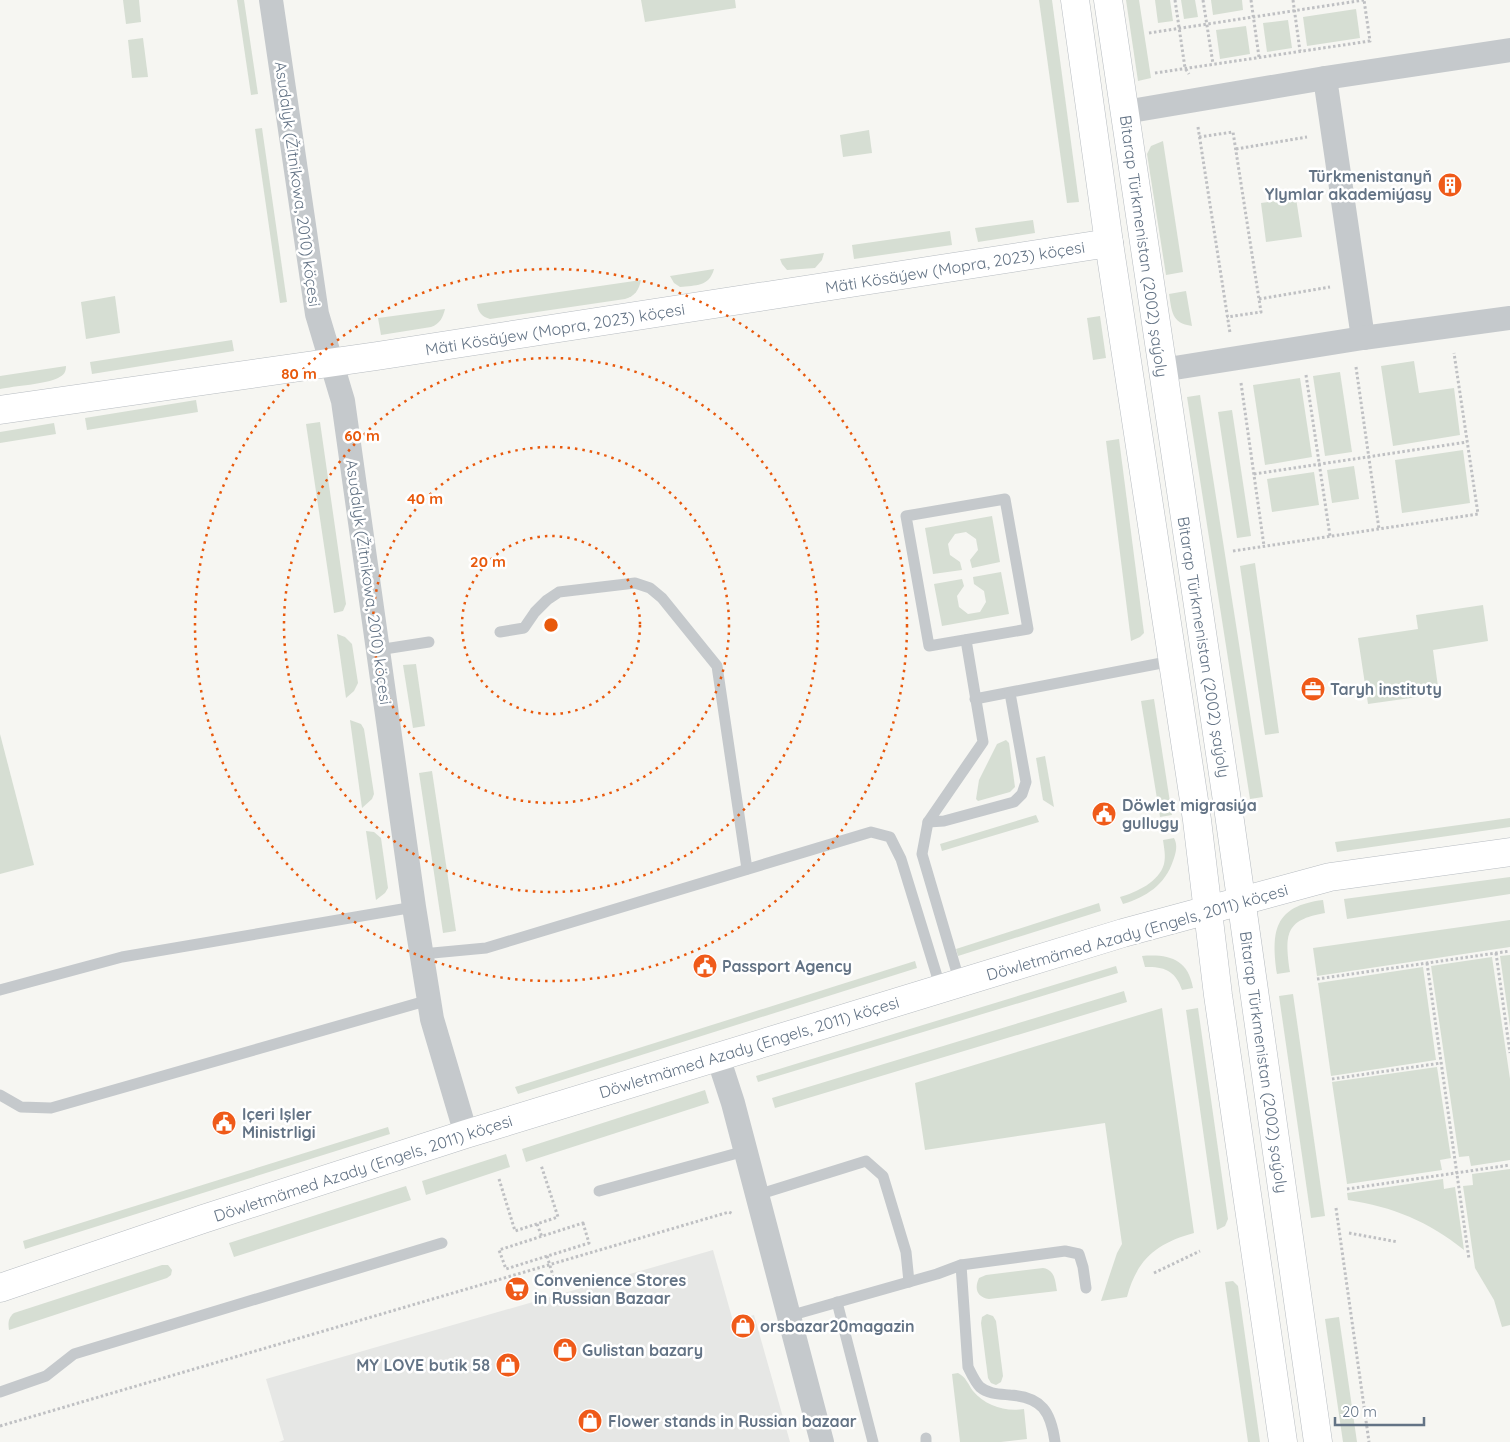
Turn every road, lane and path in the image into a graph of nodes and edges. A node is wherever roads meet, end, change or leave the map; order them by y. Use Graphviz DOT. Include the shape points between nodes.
graph roads {
  1 [pos="271,0"];
  2 [pos="1075,0"];
  3 [pos="1108,0"];
  4 [pos="1175,0"];
  5 [pos="1203,0"];
  6 [pos="1251,0"];
  7 [pos="1293,0"];
  8 [pos="1364,0"];
  9 [pos="1294,10"];
  10 [pos="1253,17"];
  11 [pos="1207,24"];
  12 [pos="1180,28"];
  13 [pos="1149,32"];
  14 [pos="1510,50"];
  15 [pos="1300,51"];
  16 [pos="1259,57"];
  17 [pos="1213,64"];
  18 [pos="1186,68"];
  19 [pos="1155,73"];
  20 [pos="1325,78"];
  21 [pos="1125,112"];
  22 [pos="1311,137"];
  23 [pos="1236,149"];
  24 [pos="1109,243"];
  25 [pos="1335,287"];
  26 [pos="1259,299"];
  27 [pos="1510,318"];
  28 [pos="1363,338"];
  29 [pos="1454,353"];
  30 [pos="332,362"];
  31 [pos="1356,367"];
  32 [pos="1162,370"];
  33 [pos="1306,375"];
  34 [pos="1241,384"];
  35 [pos="0,410"];
  36 [pos="1467,442"];
  37 [pos="1369,456"];
  38 [pos="1319,464"];
  39 [pos="1254,474"];
  40 [pos="1379,528"];
  41 [pos="1330,536"];
  42 [pos="1264,546"];
  43 [pos="1233,551"];
  44 [pos="500,632"];
  45 [pos="966,640"];
  46 [pos="429,642"];
  47 [pos="378,650"];
  48 [pos="1173,661"];
  49 [pos="1010,693"];
  50 [pos="975,699"];
  51 [pos="928,822"];
  52 [pos="1510,852"];
  53 [pos="747,869"];
  54 [pos="1241,901"];
  55 [pos="414,907"];
  56 [pos="1208,910"];
  57 [pos="1510,951"];
  58 [pos="1496,953"];
  59 [pos="422,954"];
  60 [pos="1427,964"];
  61 [pos="1317,979"];
  62 [pos="951,986"];
  63 [pos="0,990"];
  64 [pos="429,1000"];
  65 [pos="1510,1053"];
  66 [pos="718,1057"];
  67 [pos="1441,1063"];
  68 [pos="1332,1079"];
  69 [pos="0,1095"];
  70 [pos="466,1134"];
  71 [pos="745,1151"];
  72 [pos="541,1165"];
  73 [pos="1510,1165"];
  74 [pos="1457,1172"];
  75 [pos="499,1179"];
  76 [pos="1347,1188"];
  77 [pos="599,1191"];
  78 [pos="757,1195"];
  79 [pos="1336,1208"];
  80 [pos="737,1215"];
  81 [pos="537,1224"];
  82 [pos="1349,1233"];
  83 [pos="542,1236"];
  84 [pos="1398,1242"];
  85 [pos="442,1243"];
  86 [pos="1200,1251"];
  87 [pos="547,1256"];
  88 [pos="1469,1259"];
  89 [pos="961,1265"];
  90 [pos="1154,1273"];
  91 [pos="909,1282"];
  92 [pos="0,1288"];
  93 [pos="1086,1288"];
  94 [pos="558,1292"];
  95 [pos="837,1302"];
  96 [pos="789,1316"];
  97 [pos="0,1392"];
  98 [pos="0,1426"];
  99 [pos="822,1442"];
  100 [pos="873,1442"];
  101 [pos="1055,1442"];
  102 [pos="1283,1442"];
  103 [pos="1318,1442"];
  104 [pos="1369,1442"];
  1 -- 30 [label="street, Asudalyk (Žitnikowa, 2010) köçesi" via="317,314"];
  2 -- 24 [label="street, Bitarap Türkmenistan (2002) şaýoly"];
  3 -- 21 [label="street, Bitarap Türkmenistan (2002) şaýoly"];
  4 -- 12 [label="path"];
  5 -- 11 [label="path"];
  6 -- 10 [label="path"];
  7 -- 9 [label="path"];
  8 -- 9 [label="path"];
  8 -- 15 [label="path" via="1370,41"];
  9 -- 10 [label="path"];
  9 -- 15 [label="path"];
  10 -- 11 [label="path"];
  10 -- 16 [label="path"];
  11 -- 12 [label="path"];
  11 -- 17 [label="path"];
  12 -- 13 [label="path"];
  12 -- 18 [label="path"];
  14 -- 20 [label="street"];
  15 -- 16 [label="path"];
  16 -- 17 [label="path"];
  17 -- 18 [label="path"];
  18 -- 19 [label="path"];
  20 -- 21 [label="street"];
  20 -- 28 [label="street"];
  21 -- 32 [label="street, Bitarap Türkmenistan (2002) şaýoly"];
  22 -- 23 [label="path"];
  23 -- 26 [label="path"];
  23 -- 26 [label="path" via="1233,132 1199,135 1228,319 1261,312"];
  24 -- 30 [label="street, Mäti Kösäýew (Mopra, 2023) köçesi"];
  24 -- 48 [label="street, Bitarap Türkmenistan (2002) şaýoly"];
  25 -- 26 [label="path"];
  27 -- 28 [label="street"];
  28 -- 32 [label="street"];
  29 -- 36 [label="path"];
  30 -- 35 [label="street, Mäti Kösäýew (Mopra, 2023) köçesi"];
  30 -- 47 [label="street, Asudalyk (Žitnikowa, 2010) köçesi" via="343,401"];
  31 -- 37 [label="path"];
  32 -- 54 [label="street, Bitarap Türkmenistan (2002) şaýoly"];
  33 -- 38 [label="path"];
  34 -- 39 [label="path"];
  36 -- 37 [label="path"];
  36 -- 40 [label="path" via="1478,514"];
  37 -- 38 [label="path"];
  37 -- 40 [label="path"];
  38 -- 39 [label="path"];
  38 -- 41 [label="path"];
  39 -- 42 [label="path"];
  40 -- 41 [label="path"];
  41 -- 42 [label="path"];
  42 -- 43 [label="path"];
  44 -- 53 [label="lane" via="524,628 535,612 559,592 635,583 650,588 662,598 717,666"];
  45 -- 45 [label="lane" via="929,646 906,516 1005,499 1028,629"];
  45 -- 50 [label="lane"];
  46 -- 47 [label="lane"];
  47 -- 55 [label="street, Asudalyk (Žitnikowa, 2010) köçesi"];
  48 -- 49 [label="lane"];
  48 -- 56 [label="street, Bitarap Türkmenistan (2002) şaýoly"];
  49 -- 50 [label="lane"];
  49 -- 51 [label="lane" via="1026,782 1022,794 1014,802 944,821"];
  50 -- 51 [label="lane" via="983,742"];
  51 -- 62 [label="lane" via="922,854"];
  52 -- 54 [label="street, Döwletmämed Azady (Engels, 2011) köçesi" via="1330,877"];
  53 -- 59 [label="lane" via="486,948"];
  53 -- 62 [label="lane" via="871,832 890,837"];
  54 -- 56 [label="street, Döwletmämed Azady (Engels, 2011) köçesi"];
  54 -- 103 [label="street, Bitarap Türkmenistan (2002) şaýoly"];
  55 -- 59 [label="street, Asudalyk (Žitnikowa, 2010) köçesi"];
  55 -- 63 [label="lane" via="122,957"];
  56 -- 62 [label="street, Döwletmämed Azady (Engels, 2011) köçesi"];
  56 -- 102 [label="street, Bitarap Türkmenistan (2002) şaýoly"];
  57 -- 58 [label="path"];
  58 -- 60 [label="path"];
  58 -- 65 [label="path"];
  59 -- 64 [label="street, Asudalyk (Žitnikowa, 2010) köçesi"];
  60 -- 61 [label="path"];
  60 -- 67 [label="path"];
  62 -- 66 [label="street, Döwletmämed Azady (Engels, 2011) köçesi"];
  64 -- 69 [label="lane" via="51,1108 21,1107"];
  64 -- 70 [label="street, Asudalyk (Žitnikowa, 2010) köçesi"];
  66 -- 70 [label="street, Döwletmämed Azady (Engels, 2011) köçesi"];
  66 -- 71 [label="street"];
  67 -- 68 [label="path"];
  67 -- 74 [label="path"];
  70 -- 92 [label="street, Döwletmämed Azady (Engels, 2011) köçesi"];
  71 -- 77 [label="lane"];
  71 -- 78 [label="street"];
  72 -- 81 [label="path" via="558,1217"];
  73 -- 74 [label="path"];
  74 -- 76 [label="path"];
  74 -- 88 [label="path"];
  75 -- 81 [label="path" via="515,1231"];
  78 -- 91 [label="lane" via="866,1161 883,1176 906,1252"];
  78 -- 96 [label="street"];
  79 -- 104 [label="path"];
  80 -- 98 [label="path" via="729,1212"];
  81 -- 83 [label="path"];
  82 -- 84 [label="path"];
  83 -- 87 [label="path" via="583,1223 588,1243"];
  83 -- 87 [label="path" via="499,1250 506,1269"];
  85 -- 97 [label="lane" via="74,1354 46,1376"];
  86 -- 90 [label="path"];
  87 -- 94 [label="path, bridge"];
  89 -- 91 [label="lane"];
  89 -- 93 [label="lane" via="1065,1251 1078,1254"];
  89 -- 101 [label="lane" via="968,1367 980,1387 990,1392 1020,1395 1044,1408 1051,1419"];
  91 -- 95 [label="lane"];
  95 -- 96 [label="lane"];
  95 -- 100 [label="lane"];
  96 -- 99 [label="street"];
}
